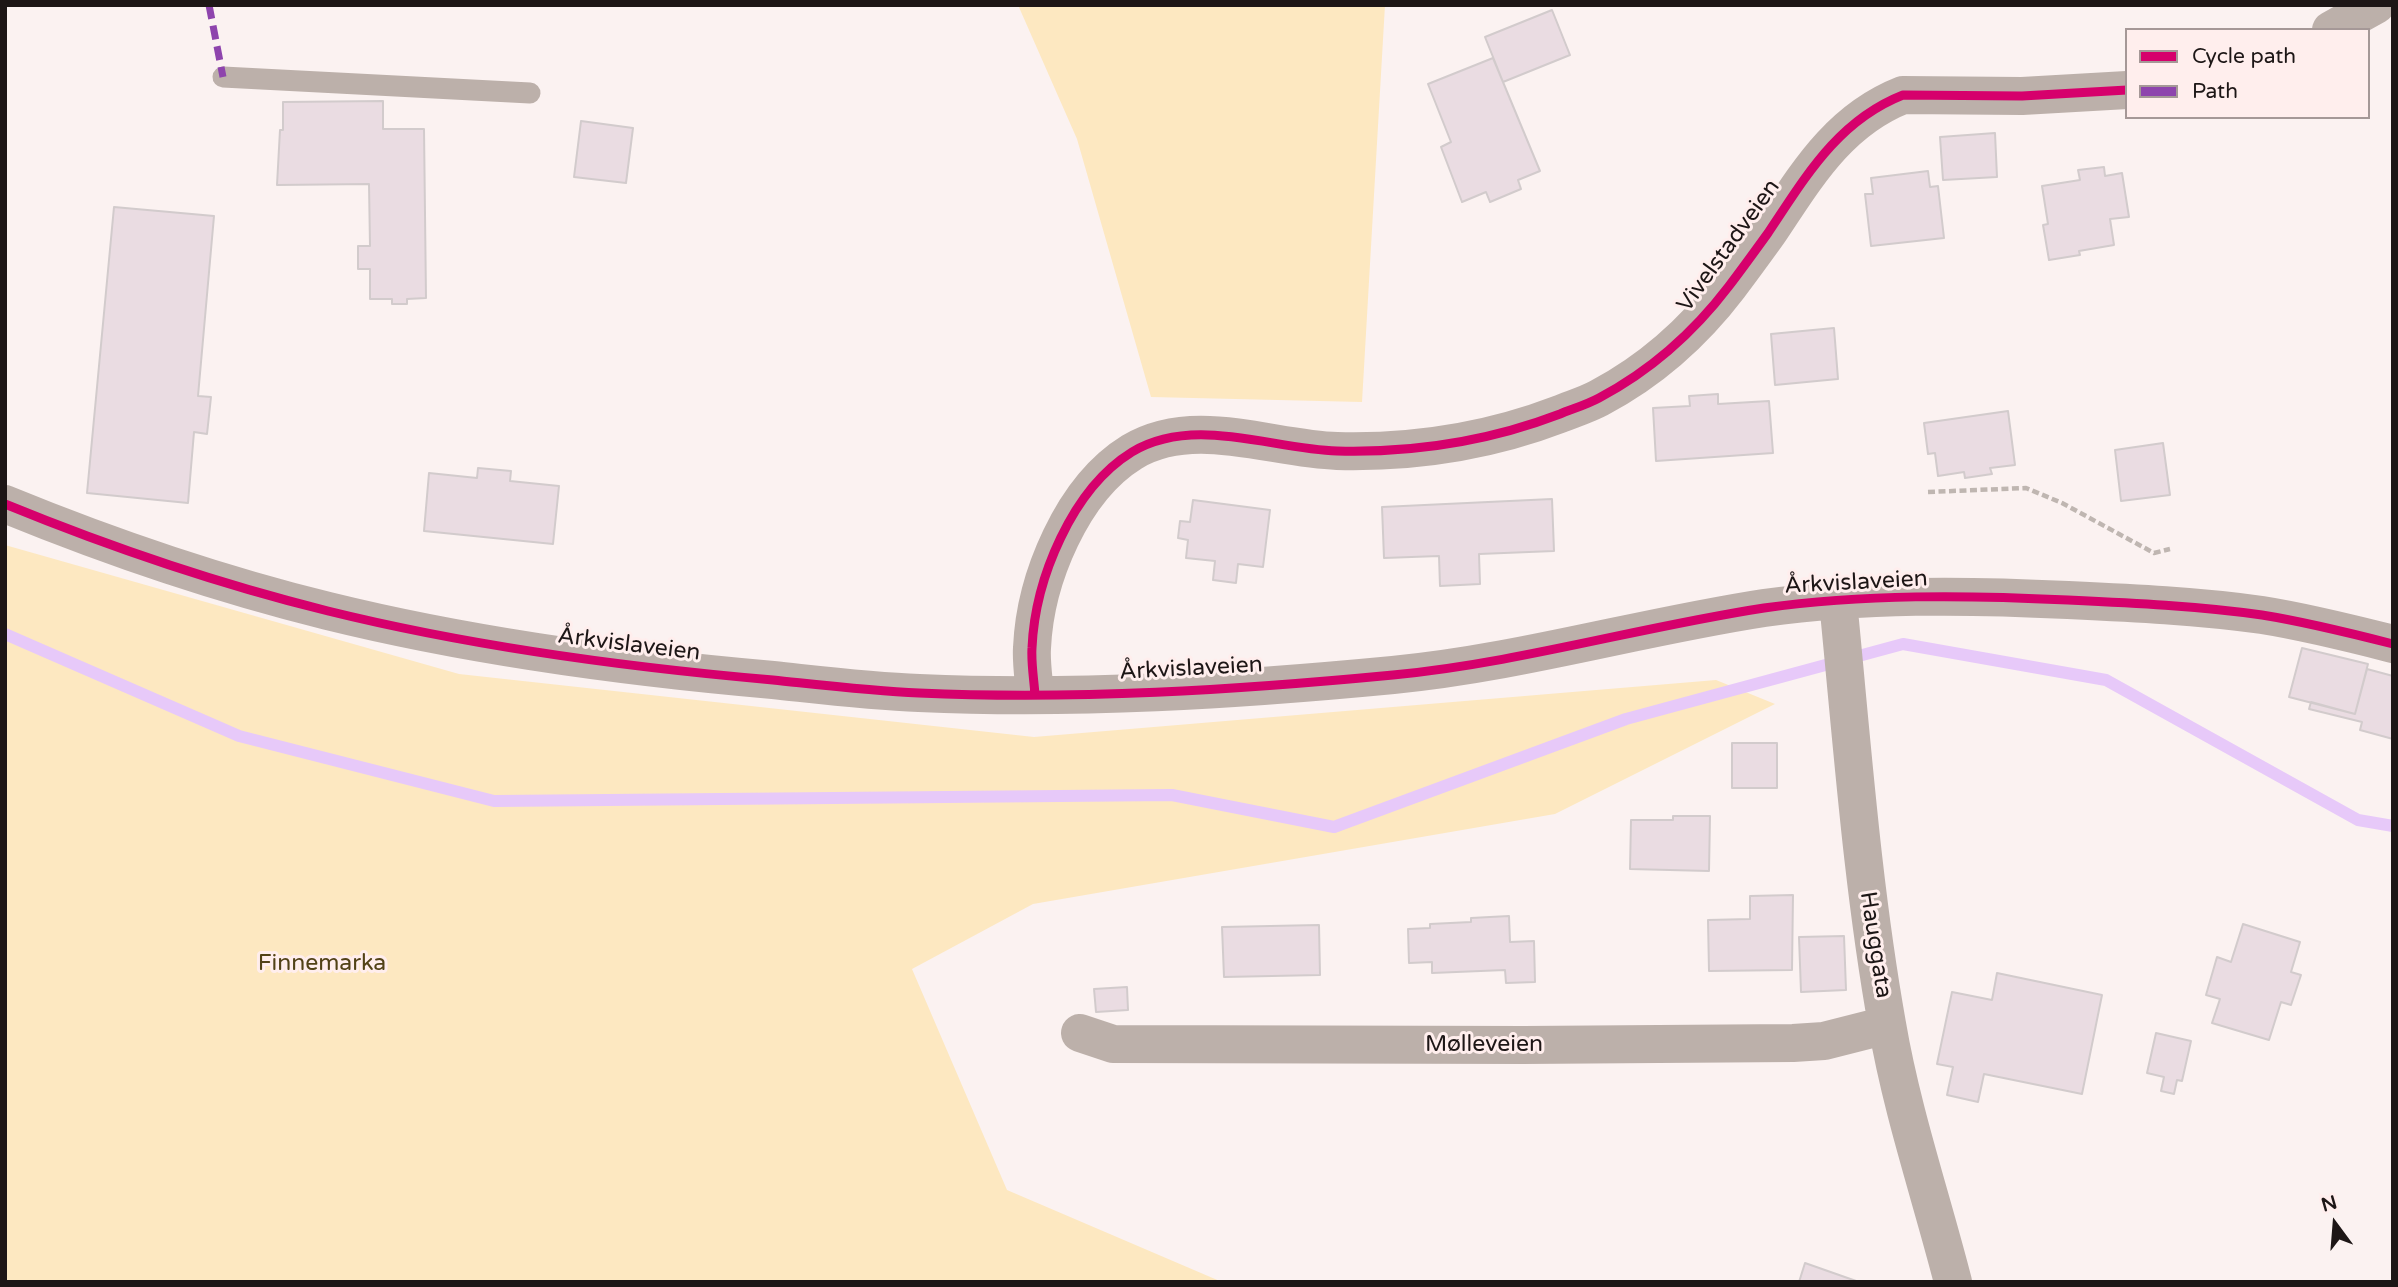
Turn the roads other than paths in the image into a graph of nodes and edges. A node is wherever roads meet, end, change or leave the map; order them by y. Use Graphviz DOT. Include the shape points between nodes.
graph roads {
  1 [pos="2376,5"];
  2 [pos="2335,28"];
  3 [pos="223,77"];
  4 [pos="2125,90"];
  5 [pos="530,93"];
  6 [pos="5,504"];
  7 [pos="1841,636"];
  8 [pos="2393,644"];
  9 [pos="1035,695"];
  10 [pos="1887,1025"];
  11 [pos="1080,1033"];
  12 [pos="1953,1282"];
  1 -- 2 [label="street"];
  3 -- 5 [label="lane"];
  4 -- 9 [label="street, Vivelstadveien" via="2022,96 1903,95 1888,101 1847,127 1827,149 1727,289 1660,359 1598,399 1528,426 1454,445 1387,450 1335,451 1194,435 1160,439 1132,453 1101,477 1068,523 1053,554 1035,617"];
  6 -- 9 [label="street, Årkvislaveien" via="227,583 325,611 454,638 720,675 914,693"];
  7 -- 8 [label="street, Årkvislaveien" via="1952,597 2160,605 2264,616"];
  7 -- 9 [label="street, Årkvislaveien" via="1771,607 1502,660 1399,675"];
  7 -- 10 [label="street, Hauggata" via="1868,905"];
  10 -- 11 [label="street, Mølleveien" via="1824,1041 1793,1043 1113,1044"];
  10 -- 12 [label="street, Hauggata" via="1902,1099"];
}
